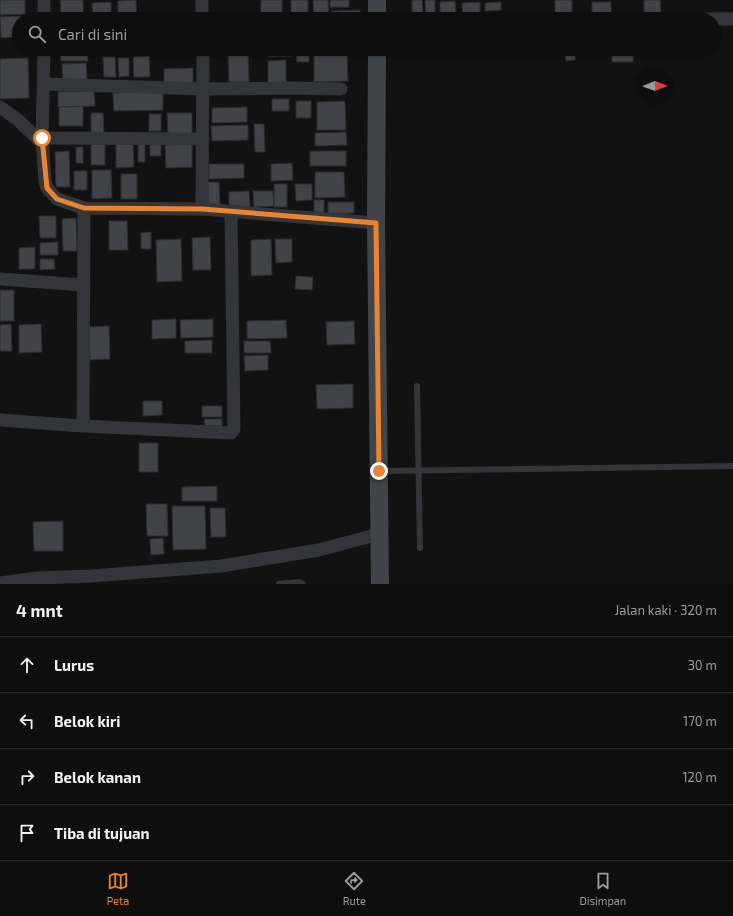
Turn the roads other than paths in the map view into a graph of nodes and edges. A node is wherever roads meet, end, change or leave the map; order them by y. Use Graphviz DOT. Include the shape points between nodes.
graph roads {
  1 [pos="44,0"];
  2 [pos="202,0"];
  3 [pos="377,0"];
  4 [pos="44,12"];
  5 [pos="202,12"];
  6 [pos="377,12"];
  7 [pos="721,18"];
  8 [pos="733,18"];
  9 [pos="44,56"];
  10 [pos="203,56"];
  11 [pos="377,56"];
  12 [pos="43,84"];
  13 [pos="204,89"];
  14 [pos="341,89"];
  15 [pos="0,107"];
  16 [pos="203,139"];
  17 [pos="42,141"];
  18 [pos="84,208"];
  19 [pos="202,209"];
  20 [pos="231,211"];
  21 [pos="376,223"];
  22 [pos="0,279"];
  23 [pos="84,285"];
  24 [pos="417,386"];
  25 [pos="0,420"];
  26 [pos="83,426"];
  27 [pos="733,466"];
  28 [pos="419,469"];
  29 [pos="379,471"];
  30 [pos="380,534"];
  31 [pos="420,548"];
  32 [pos="0,583"];
  33 [pos="279,584"];
  34 [pos="303,584"];
  35 [pos="380,584"];
  1 -- 4 [label="street"];
  2 -- 5 [label="street"];
  3 -- 6 [label="street"];
  7 -- 8 [label="street"];
  9 -- 12 [label="street"];
  10 -- 13 [label="street"];
  11 -- 21 [label="street"];
  12 -- 13 [label="street"];
  12 -- 17 [label="street"];
  13 -- 14 [label="street"];
  13 -- 16 [label="street"];
  15 -- 17 [label="street"];
  16 -- 17 [label="street"];
  16 -- 19 [label="street"];
  17 -- 18 [label="street" via="47,188 57,199"];
  18 -- 19 [label="street"];
  18 -- 23 [label="street"];
  19 -- 20 [label="street"];
  20 -- 21 [label="street"];
  20 -- 26 [label="street" via="234,429 227,433"];
  21 -- 29 [label="street"];
  22 -- 23 [label="street"];
  23 -- 26 [label="street"];
  24 -- 28 [label="lane"];
  25 -- 26 [label="street"];
  27 -- 28 [label="lane"];
  28 -- 29 [label="lane"];
  28 -- 31 [label="lane"];
  29 -- 30 [label="street"];
  30 -- 32 [label="street" via="319,550 221,566 37,578"];
  30 -- 35 [label="street"];
  33 -- 34 [label="lane"];
}
